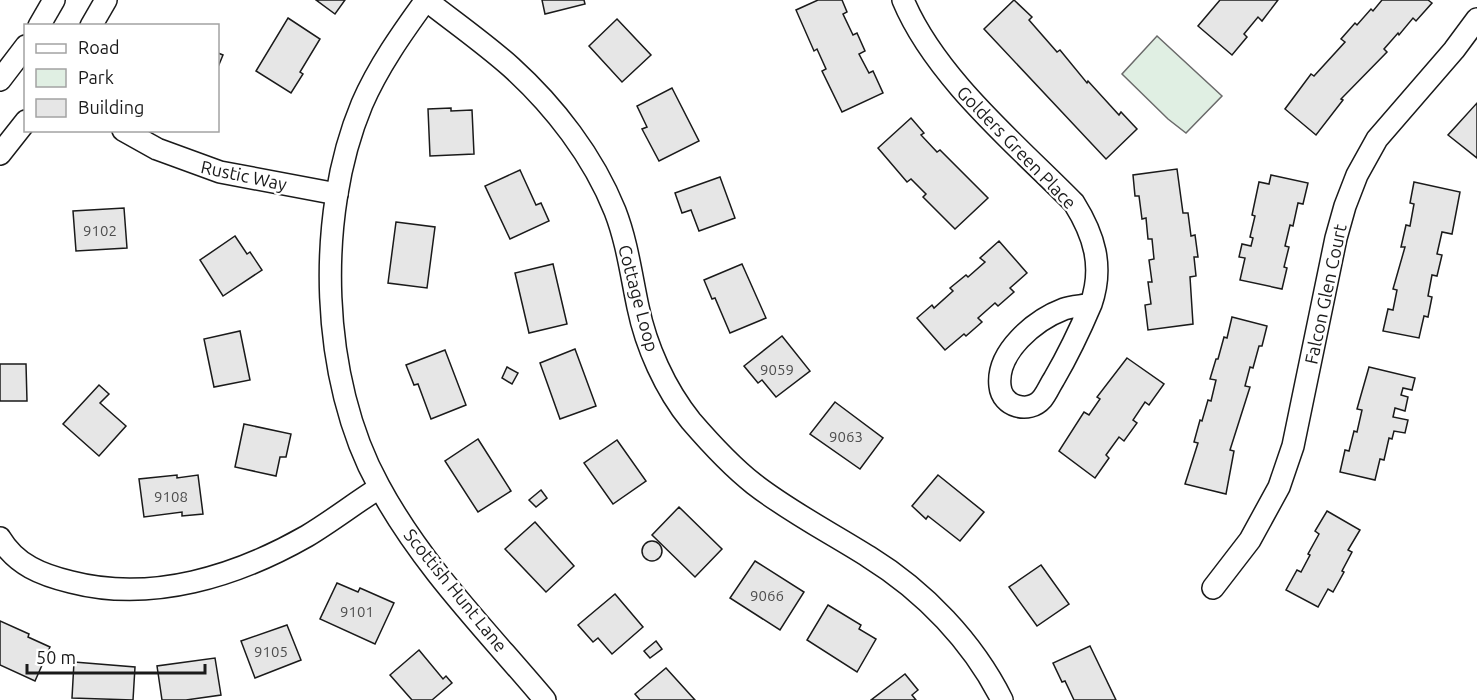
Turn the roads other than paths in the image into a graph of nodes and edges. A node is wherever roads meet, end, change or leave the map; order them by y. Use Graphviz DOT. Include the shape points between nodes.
graph roads {
  1 [pos="54,0"];
  2 [pos="106,0"];
  3 [pos="426,0"];
  4 [pos="903,0"];
  5 [pos="1477,19"];
  6 [pos="40,24"];
  7 [pos="92,24"];
  8 [pos="23,55"];
  9 [pos="0,80"];
  10 [pos="24,124"];
  11 [pos="127,132"];
  12 [pos="0,154"];
  13 [pos="337,194"];
  14 [pos="1091,304"];
  15 [pos="379,488"];
  16 [pos="0,538"];
  17 [pos="1213,588"];
  18 [pos="545,700"];
  19 [pos="1002,700"];
  1 -- 6 [label="street"];
  2 -- 7 [label="street"];
  3 -- 13 [label="street, Scottish Hunt Lane" via="400,36 362,104"];
  3 -- 19 [label="street, Cottage Loop" via="510,66 546,102 577,142 615,211 651,350 689,418 752,482 872,558 910,587 976,656"];
  4 -- 14 [label="street, Golders Green Place" via="926,42 958,86 1074,203 1083,217 1095,247 1097,272"];
  5 -- 17 [label="street, Falcon Glen Court" via="1377,139 1357,175 1336,238 1293,446 1279,487 1250,540"];
  8 -- 9 [label="street"];
  10 -- 12 [label="street"];
  11 -- 13 [label="street, Rustic Way" via="157,149 211,170"];
  13 -- 15 [label="street, Scottish Hunt Lane" via="330,285 335,349 346,401"];
  14 -- 14 [label="street, Golders Green Place" via="1067,357 1041,400 1032,406 1011,404 1002,395 1000,384 1011,349 1047,317 1066,308"];
  15 -- 16 [label="street" via="307,536 262,558 167,588 87,586 44,575 23,564"];
  15 -- 18 [label="street, Scottish Hunt Lane" via="452,592"];
}
